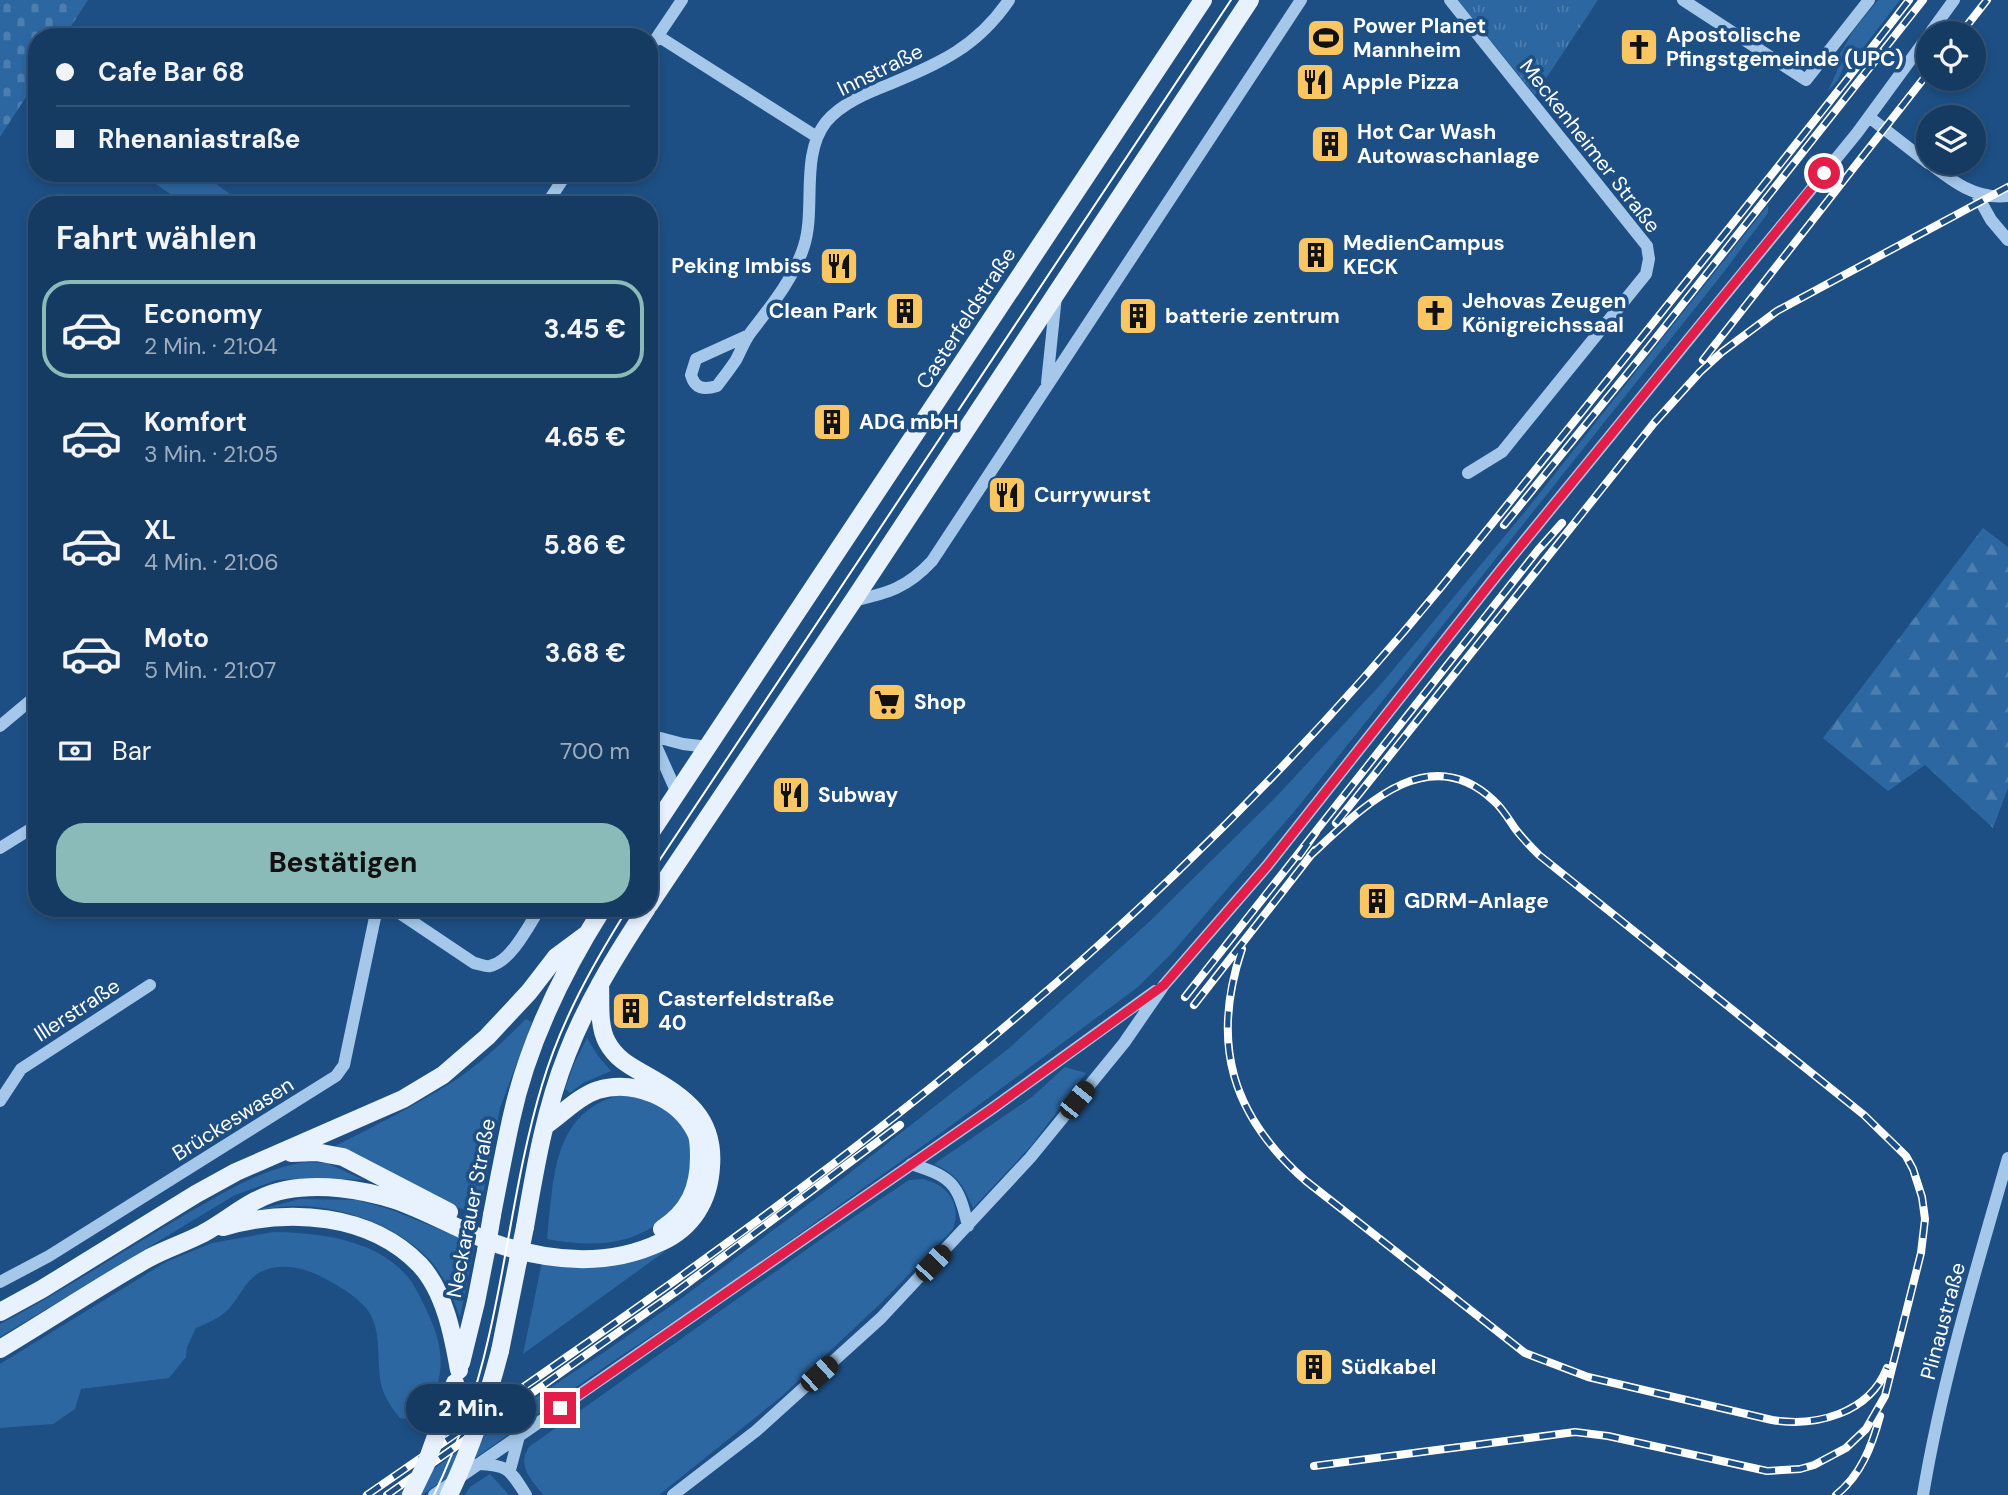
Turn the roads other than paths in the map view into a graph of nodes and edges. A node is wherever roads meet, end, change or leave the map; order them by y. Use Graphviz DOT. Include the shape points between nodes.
graph roads {
  1 [pos="682,0"];
  2 [pos="1009,0"];
  3 [pos="1203,0"];
  4 [pos="1250,0"];
  5 [pos="1301,0"];
  6 [pos="1450,0"];
  7 [pos="1683,0"];
  8 [pos="1869,0"];
  9 [pos="1954,0"];
  10 [pos="1939,21"];
  11 [pos="658,36"];
  12 [pos="1916,52"];
  13 [pos="1869,117"];
  14 [pos="817,137"];
  15 [pos="1916,153"];
  16 [pos="1945,175"];
  17 [pos="1976,193"];
  18 [pos="2008,196"];
  19 [pos="2008,240"];
  20 [pos="1056,293"];
  21 [pos="749,335"];
  22 [pos="1046,387"];
  23 [pos="1468,473"];
  24 [pos="853,601"];
  25 [pos="28,703"];
  26 [pos="0,726"];
  27 [pos="658,737"];
  28 [pos="708,747"];
  29 [pos="658,751"];
  30 [pos="677,793"];
  31 [pos="658,822"];
  32 [pos="28,831"];
  33 [pos="0,848"];
  34 [pos="658,891"];
  35 [pos="375,917"];
  36 [pos="405,917"];
  37 [pos="534,917"];
  38 [pos="597,917"];
  39 [pos="641,917"];
  40 [pos="587,934"];
  41 [pos="600,984"];
  42 [pos="150,985"];
  43 [pos="1164,985"];
  44 [pos="1108,1025"];
  45 [pos="1124,1043"];
  46 [pos="0,1101"];
  47 [pos="545,1126"];
  48 [pos="281,1153"];
  49 [pos="2008,1158"];
  50 [pos="911,1164"];
  51 [pos="968,1226"];
  52 [pos="203,1233"];
  53 [pos="0,1282"];
  54 [pos="0,1312"];
  55 [pos="0,1349"];
  56 [pos="457,1377"];
  57 [pos="519,1436"];
  58 [pos="478,1464"];
  59 [pos="510,1470"];
  60 [pos="411,1495"];
  61 [pos="434,1495"];
  62 [pos="449,1495"];
  63 [pos="526,1495"];
  64 [pos="673,1495"];
  65 [pos="1923,1495"];
  1 -- 11 [label="street"];
  2 -- 14 [label="street, Innstraße" via="967,46 851,102 834,114"];
  3 -- 28 [label="main road, Casterfeldstraße"];
  4 -- 20 [label="main road"];
  5 -- 22 [label="street"];
  6 -- 23 [label="street, Meckenheimer Straße" via="1647,246 1649,259 1646,274 1502,452"];
  7 -- 8 [label="street" via="1806,80"];
  9 -- 10 [label="street"];
  11 -- 14 [label="street"];
  12 -- 13 [label="street"];
  13 -- 15 [label="street"];
  13 -- 43 [label="street" via="1267,866"];
  14 -- 21 [label="street" via="804,246 781,291"];
  16 -- 17 [label="street"];
  17 -- 18 [label="street"];
  17 -- 19 [label="street"];
  20 -- 22 [label="street"];
  20 -- 24 [label="main road"];
  21 -- 21 [label="street" via="696,359 691,374 696,385 717,386"];
  22 -- 24 [label="street" via="932,561 901,588"];
  24 -- 34 [label="main road"];
  25 -- 26 [label="street"];
  27 -- 28 [label="street"];
  28 -- 30 [label="main road, Casterfeldstraße"];
  29 -- 30 [label="street"];
  30 -- 31 [label="main road, Casterfeldstraße"];
  32 -- 33 [label="street"];
  35 -- 53 [label="street, Brückeswasen" via="344,1065 336,1076"];
  36 -- 37 [label="street" via="474,963 488,967 509,954"];
  38 -- 40 [label="main road"];
  39 -- 41 [label="main road"];
  40 -- 48 [label="main road" via="556,957 487,1037 443,1075 403,1099"];
  40 -- 56 [label="main road, Neckarauer Straße, bridge" via="563,978 511,1118 477,1302"];
  41 -- 47 [label="main road" via="566,1055"];
  41 -- 52 [label="main road" via="606,1041 621,1060 676,1092 701,1116 710,1144 712,1168 705,1196 692,1221 671,1238 614,1258 544,1256 496,1244 394,1200 314,1187 260,1197"];
  42 -- 46 [label="street, Illerstraße" via="21,1069"];
  43 -- 44 [label="street"];
  43 -- 45 [label="street"];
  44 -- 45 [label="street"];
  44 -- 50 [label="street"];
  45 -- 51 [label="street"];
  47 -- 48 [label="main road" via="598,1090 622,1087 653,1092 678,1109 696,1132 699,1177 692,1200 677,1219 658,1232 629,1243 576,1251 548,1248 497,1233 343,1157"];
  47 -- 62 [label="main road, bridge" via="500,1351 466,1460"];
  48 -- 54 [label="main road" via="196,1194"];
  49 -- 65 [label="street, Plinaustraße" via="1968,1298"];
  50 -- 51 [label="street" via="951,1182"];
  50 -- 57 [label="street"];
  51 -- 64 [label="street" via="881,1318 756,1431"];
  52 -- 55 [label="main road" via="151,1257"];
  52 -- 56 [label="main road" via="245,1221 301,1215 350,1224 390,1241 421,1266 443,1303 453,1335"];
  56 -- 60 [label="main road, Neckarauer Straße, bridge"];
  57 -- 58 [label="street"];
  57 -- 59 [label="street"];
  58 -- 59 [label="street"];
  58 -- 61 [label="street"];
  59 -- 63 [label="street"];
}
